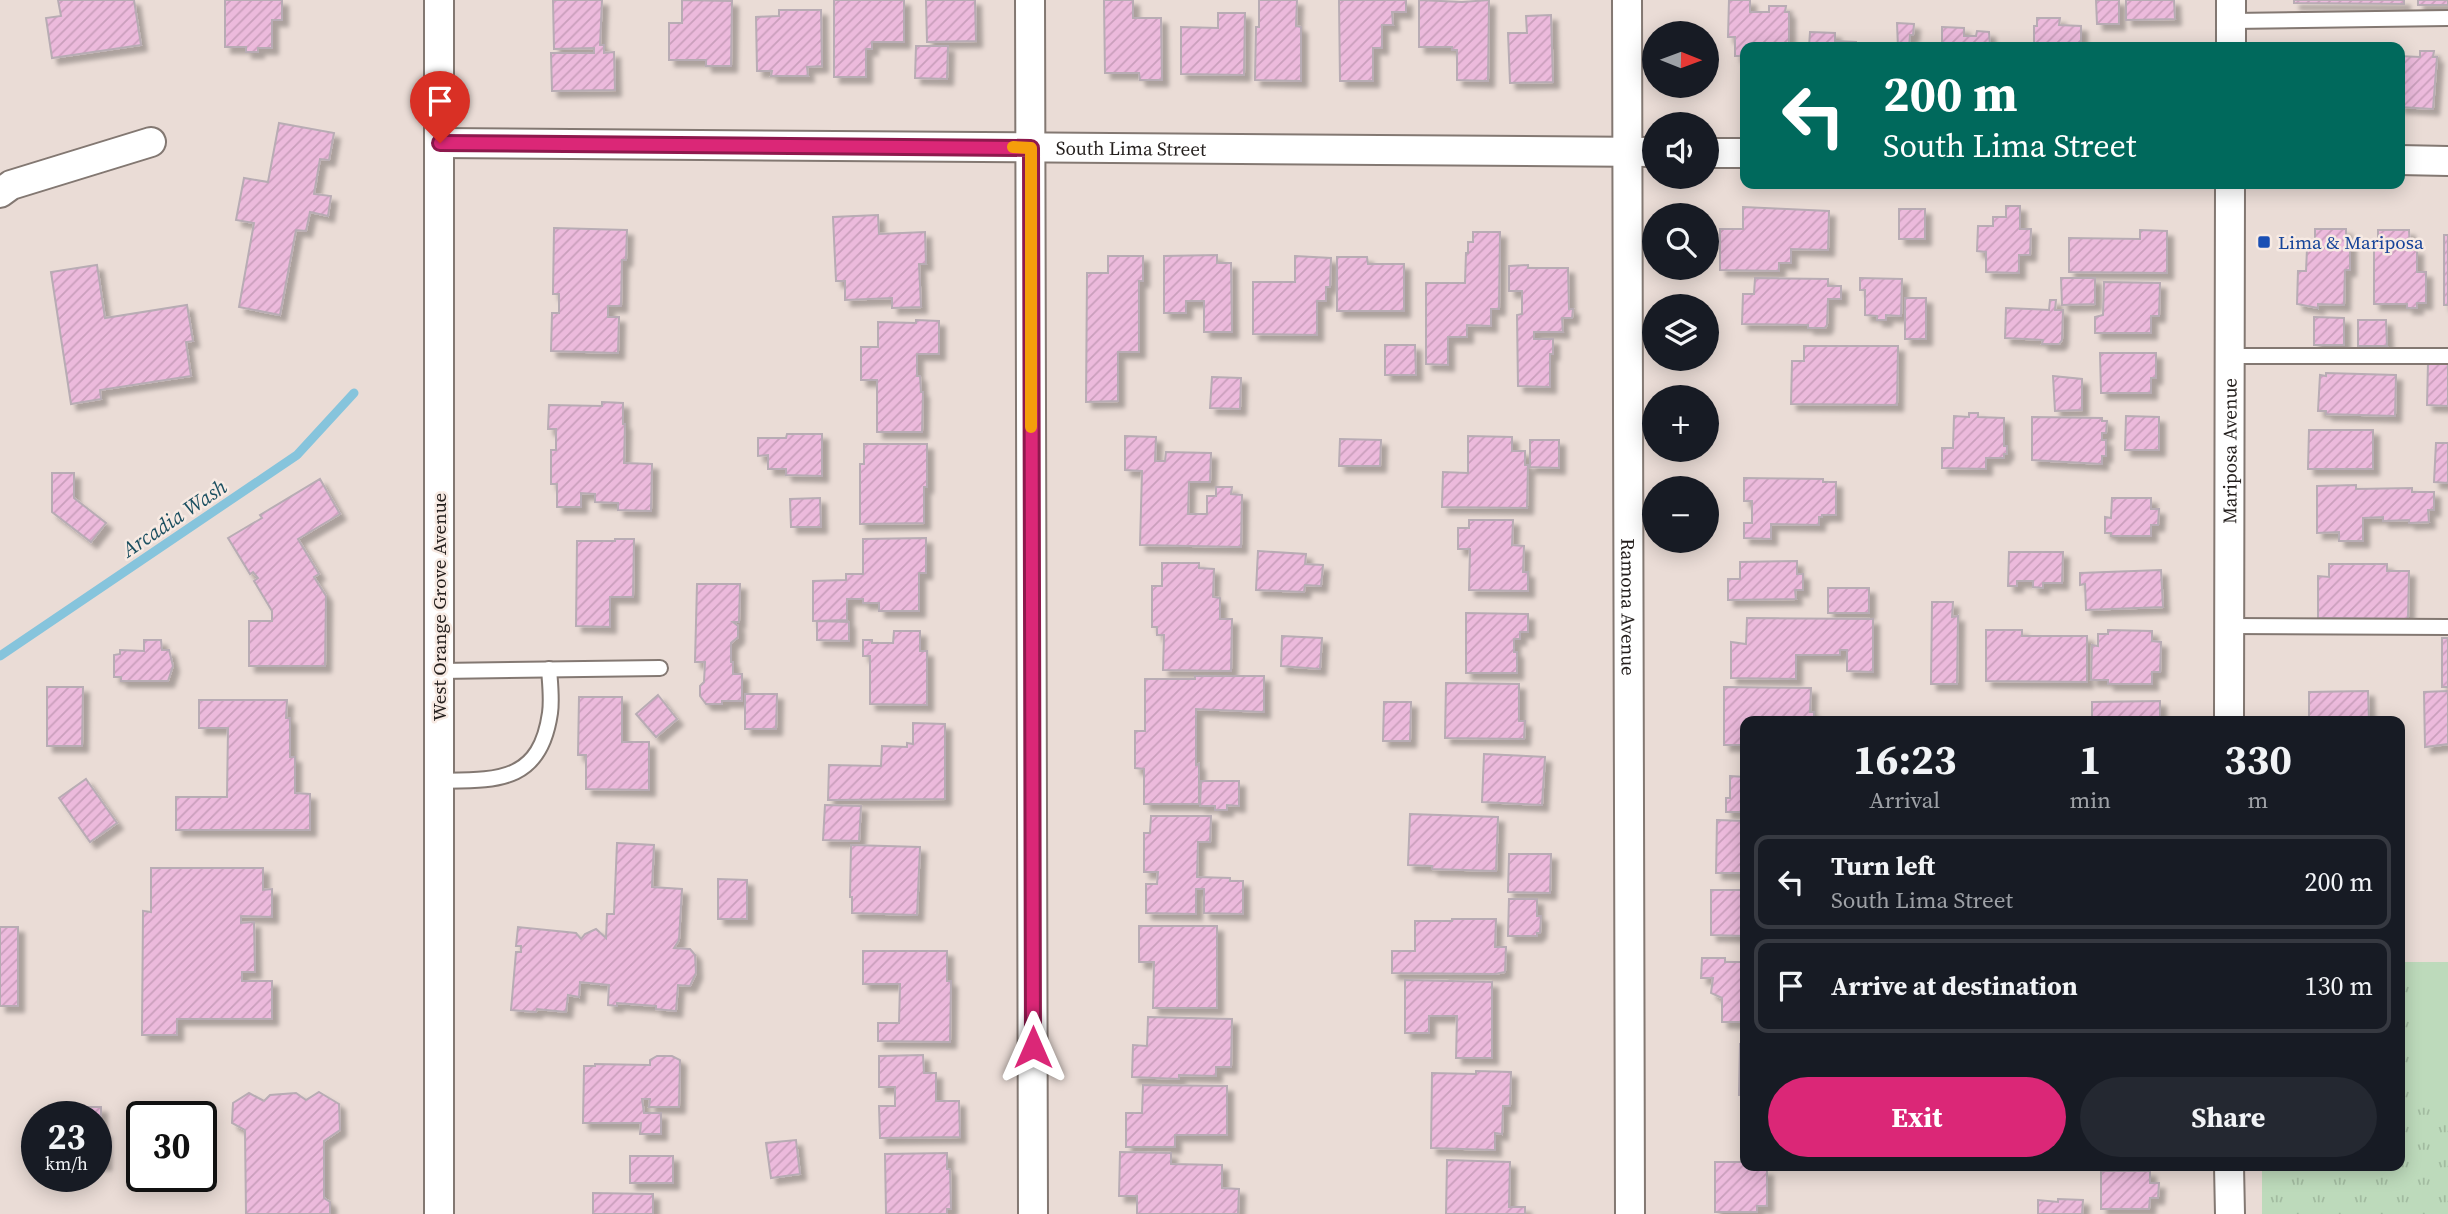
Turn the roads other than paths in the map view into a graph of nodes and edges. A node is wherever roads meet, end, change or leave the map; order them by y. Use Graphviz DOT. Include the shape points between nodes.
graph roads {
  1 [pos="439,0"];
  2 [pos="1030,0"];
  3 [pos="1627,0"];
  4 [pos="2448,18"];
  5 [pos="2231,23"];
  6 [pos="151,142"];
  7 [pos="440,143"];
  8 [pos="1031,148"];
  9 [pos="1641,152"];
  10 [pos="1719,153"];
  11 [pos="1740,153"];
  12 [pos="2405,160"];
  13 [pos="2448,161"];
  14 [pos="2230,189"];
  15 [pos="0,193"];
  16 [pos="2231,356"];
  17 [pos="2448,356"];
  18 [pos="2230,626"];
  19 [pos="2448,627"];
  20 [pos="660,668"];
  21 [pos="550,669"];
  22 [pos="439,671"];
  23 [pos="2229,716"];
  24 [pos="439,781"];
  25 [pos="2229,1171"];
  26 [pos="439,1214"];
  27 [pos="1033,1214"];
  28 [pos="1630,1214"];
  29 [pos="2230,1214"];
  1 -- 7 [label="street, West Orange Grove Avenue"];
  2 -- 8 [label="street"];
  3 -- 9 [label="street, Ramona Avenue"];
  4 -- 5 [label="lane"];
  6 -- 15 [label="street" via="11,185"];
  7 -- 8 [label="street, South Lima Street"];
  7 -- 22 [label="street, West Orange Grove Avenue"];
  8 -- 9 [label="street, South Lima Street"];
  8 -- 27 [label="street"];
  9 -- 28 [label="street, Ramona Avenue"];
  10 -- 11 [label="street"];
  12 -- 13 [label="street"];
  14 -- 16 [label="street, Mariposa Avenue"];
  16 -- 17 [label="lane"];
  16 -- 18 [label="street, Mariposa Avenue"];
  18 -- 19 [label="lane"];
  18 -- 23 [label="street, Mariposa Avenue"];
  20 -- 21 [label="lane"];
  21 -- 22 [label="lane"];
  21 -- 24 [label="lane" via="550,712 541,747 524,769 501,777"];
  22 -- 24 [label="street, West Orange Grove Avenue"];
  24 -- 26 [label="street, West Orange Grove Avenue"];
  25 -- 29 [label="street"];
}
